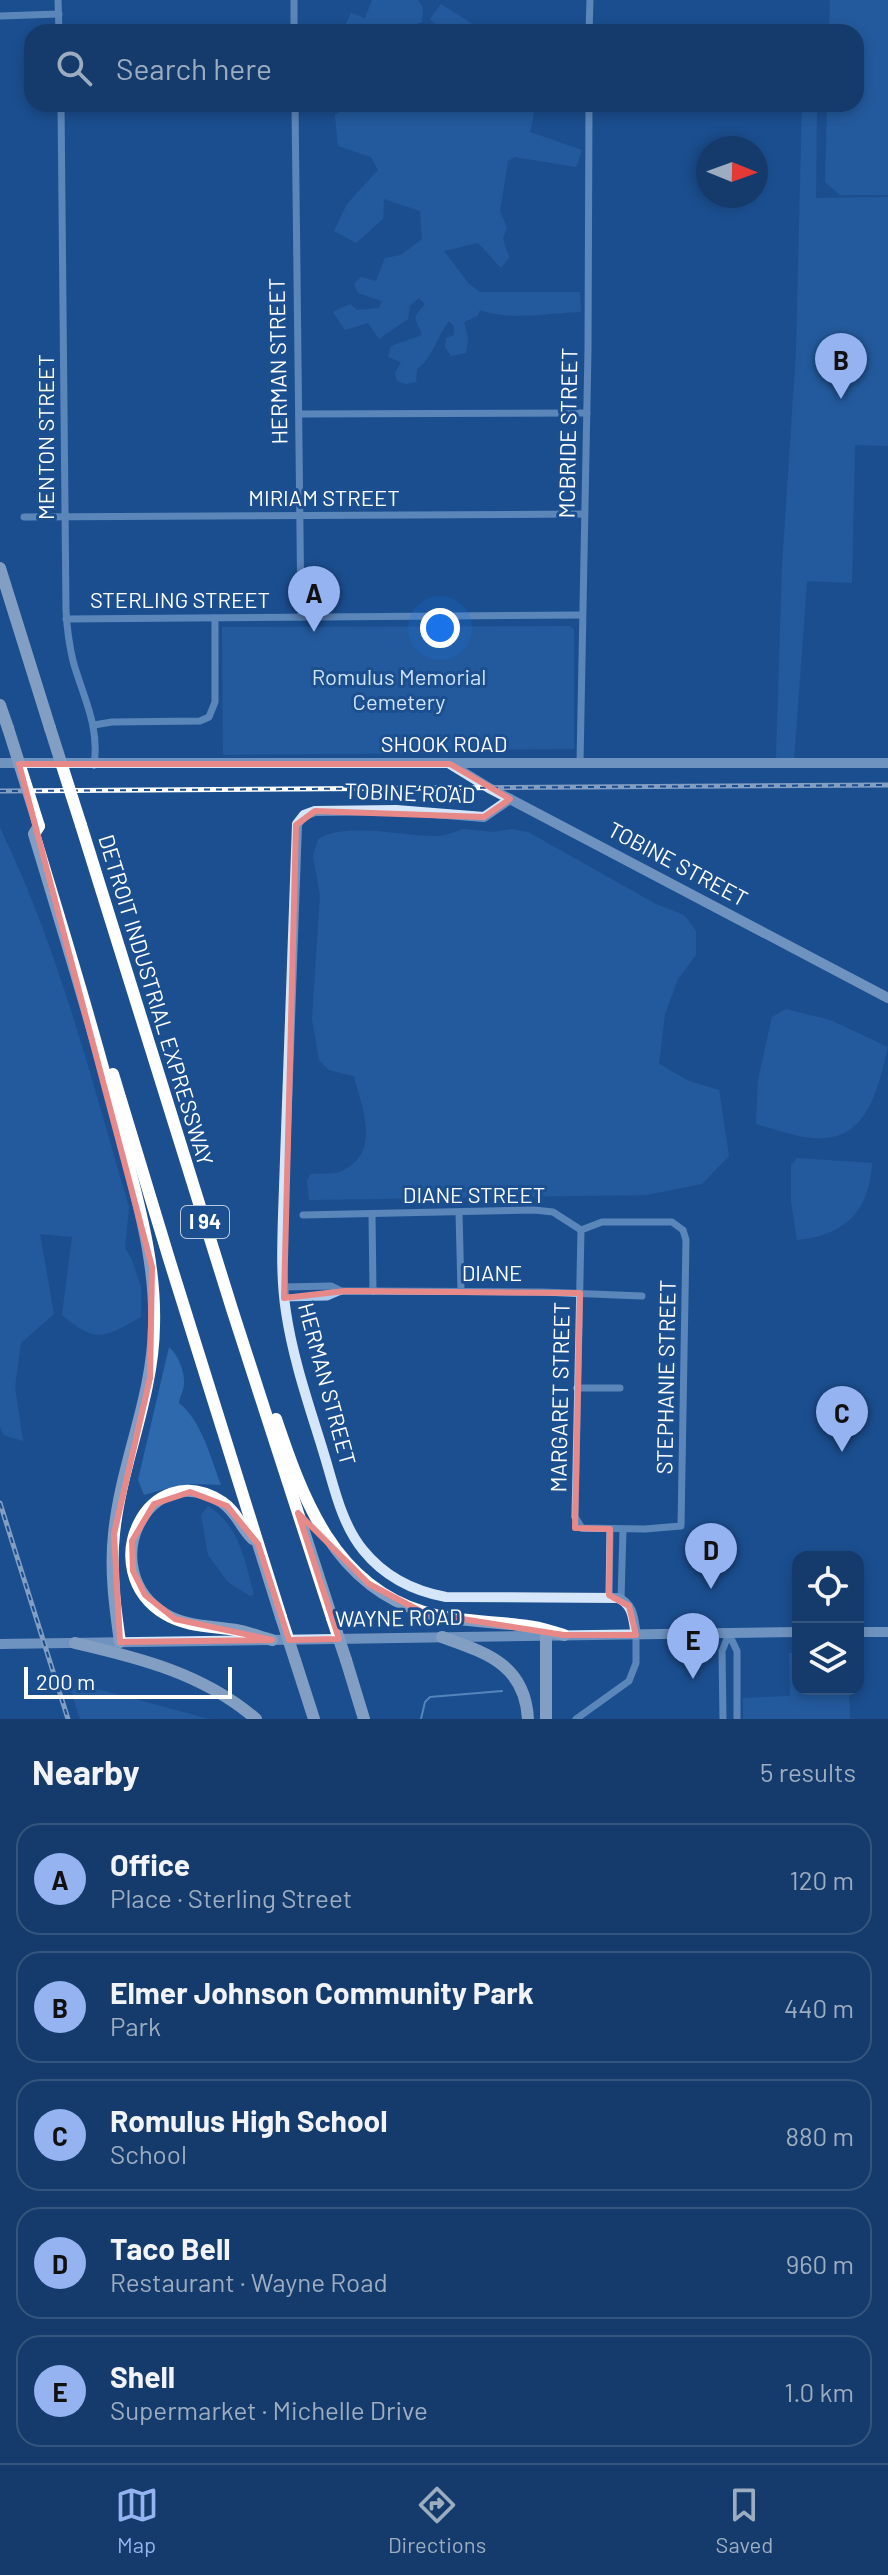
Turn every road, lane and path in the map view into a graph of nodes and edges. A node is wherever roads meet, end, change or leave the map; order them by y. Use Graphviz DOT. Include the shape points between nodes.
graph roads {
  1 [pos="58,0"];
  2 [pos="294,0"];
  3 [pos="590,0"];
  4 [pos="59,14"];
  5 [pos="0,16"];
  6 [pos="59,24"];
  7 [pos="294,24"];
  8 [pos="589,24"];
  9 [pos="61,112"];
  10 [pos="295,112"];
  11 [pos="589,112"];
  12 [pos="587,413"];
  13 [pos="299,414"];
  14 [pos="584,514"];
  15 [pos="300,516"];
  16 [pos="24,517"];
  17 [pos="65,517"];
  18 [pos="0,568"];
  19 [pos="581,615"];
  20 [pos="301,617"];
  21 [pos="215,618"];
  22 [pos="66,619"];
  23 [pos="0,705"];
  24 [pos="94,725"];
  25 [pos="0,763"];
  26 [pos="580,763"];
  27 [pos="888,763"];
  28 [pos="450,764"];
  29 [pos="94,765"];
  30 [pos="510,799"];
  31 [pos="304,815"];
  32 [pos="39,826"];
  33 [pos="888,998"];
  34 [pos="459,1212"];
  35 [pos="372,1214"];
  36 [pos="303,1215"];
  37 [pos="581,1230"];
  38 [pos="373,1291"];
  39 [pos="461,1291"];
  40 [pos="284,1292"];
  41 [pos="580,1293"];
  42 [pos="642,1296"];
  43 [pos="232,1309"];
  44 [pos="577,1388"];
  45 [pos="620,1388"];
  46 [pos="617,1529"];
  47 [pos="258,1544"];
  48 [pos="615,1598"];
  49 [pos="792,1632"];
  50 [pos="864,1632"];
  51 [pos="888,1632"];
  52 [pos="729,1634"];
  53 [pos="546,1635"];
  54 [pos="564,1635"];
  55 [pos="636,1635"];
  56 [pos="442,1637"];
  57 [pos="272,1640"];
  58 [pos="120,1642"];
  59 [pos="75,1643"];
  60 [pos="0,1644"];
  61 [pos="352,1679"];
  62 [pos="256,1719"];
  63 [pos="314,1719"];
  64 [pos="364,1719"];
  65 [pos="371,1719"];
  66 [pos="528,1719"];
  67 [pos="546,1719"];
  68 [pos="576,1719"];
  69 [pos="723,1719"];
  70 [pos="737,1719"];
  1 -- 4 [label="street"];
  2 -- 7 [label="street"];
  3 -- 8 [label="street"];
  4 -- 5 [label="street"];
  4 -- 6 [label="street"];
  9 -- 17 [label="street, MENTON STREET"];
  10 -- 13 [label="street, HERMAN STREET"];
  11 -- 12 [label="street, MCBRIDE STREET"];
  12 -- 13 [label="street"];
  12 -- 14 [label="street, MCBRIDE STREET"];
  13 -- 15 [label="street, HERMAN STREET"];
  14 -- 15 [label="street, MIRIAM STREET"];
  14 -- 19 [label="street, MCBRIDE STREET"];
  15 -- 17 [label="street, MIRIAM STREET"];
  15 -- 20 [label="street, HERMAN STREET"];
  16 -- 17 [label="street, MIRIAM STREET"];
  17 -- 22 [label="street, MENTON STREET"];
  18 -- 43 [label="highway, DETROIT INDUSTRIAL EXPRESSWAY / I 94, bridge"];
  19 -- 20 [label="street, STERLING STREET"];
  19 -- 26 [label="street, MCBRIDE STREET"];
  20 -- 21 [label="street, STERLING STREET"];
  21 -- 22 [label="street, STERLING STREET"];
  21 -- 24 [label="street" via="211,716 200,721"];
  22 -- 24 [label="street, MENTON STREET" via="73,662"];
  23 -- 32 [label="highway, I 94, bridge"];
  24 -- 29 [label="street, MENTON STREET"];
  25 -- 29 [label="street, SHOOK ROAD"];
  26 -- 27 [label="street, SHOOK ROAD"];
  26 -- 28 [label="street, SHOOK ROAD"];
  28 -- 29 [label="street, SHOOK ROAD"];
  28 -- 30 [label="street, TOBINE STREET"];
  30 -- 31 [label="street, TOBINE ROAD" via="484,817 396,810"];
  30 -- 33 [label="street, TOBINE STREET"];
  31 -- 40 [label="street, HERMAN STREET" via="296,826 294,845"];
  32 -- 47 [label="highway, I 94"];
  32 -- 58 [label="highway" via="34,834 95,1034 152,1267 150,1378 114,1534"];
  34 -- 35 [label="street, DIANE STREET"];
  34 -- 37 [label="street, DIANE STREET" via="546,1210"];
  34 -- 39 [label="street"];
  35 -- 36 [label="street, DIANE STREET"];
  35 -- 38 [label="street"];
  37 -- 41 [label="street, MARGARET STREET"];
  37 -- 46 [label="street, STEPHANIE STREET" via="598,1222 672,1222 686,1240 681,1526"];
  38 -- 39 [label="street, DIANE"];
  38 -- 40 [label="street, DIANE" via="341,1291 327,1297"];
  39 -- 41 [label="street, DIANE"];
  40 -- 48 [label="street, HERMAN STREET" via="294,1351 343,1514 356,1541 375,1562 407,1585 446,1597"];
  41 -- 42 [label="street, DIANE"];
  41 -- 44 [label="street, MARGARET STREET"];
  43 -- 54 [label="highway" via="254,1352 314,1515 324,1536 354,1570 389,1597 424,1613"];
  43 -- 61 [label="highway, DETROIT INDUSTRIAL EXPRESSWAY / I 94, bridge"];
  44 -- 45 [label="street"];
  44 -- 46 [label="street, MARGARET STREET" via="575,1517 582,1528"];
  46 -- 48 [label="street"];
  46 -- 48 [label="street"];
  47 -- 57 [label="highway" via="220,1500 179,1493 154,1504 138,1521 131,1562 140,1588 164,1614"];
  47 -- 63 [label="highway, I 94, bridge"];
  48 -- 55 [label="street" via="631,1609"];
  49 -- 52 [label="street, WAYNE ROAD"];
  50 -- 51 [label="street"];
  52 -- 55 [label="street, WAYNE ROAD"];
  52 -- 69 [label="street" via="722,1652"];
  52 -- 70 [label="street" via="737,1651"];
  53 -- 54 [label="street, WAYNE ROAD"];
  53 -- 56 [label="street, WAYNE ROAD"];
  53 -- 67 [label="highway"];
  54 -- 55 [label="street, WAYNE ROAD"];
  55 -- 68 [label="street" via="636,1663 629,1681"];
  56 -- 57 [label="street, WAYNE ROAD"];
  56 -- 66 [label="highway" via="486,1653 506,1668 524,1696"];
  57 -- 58 [label="street, WAYNE ROAD"];
  58 -- 59 [label="street, WAYNE ROAD"];
  59 -- 60 [label="street, WAYNE ROAD"];
  59 -- 62 [label="highway" via="164,1666 212,1688"];
  61 -- 64 [label="highway, DETROIT INDUSTRIAL EXPRESSWAY / I 94"];
  61 -- 65 [label="highway"];
}
